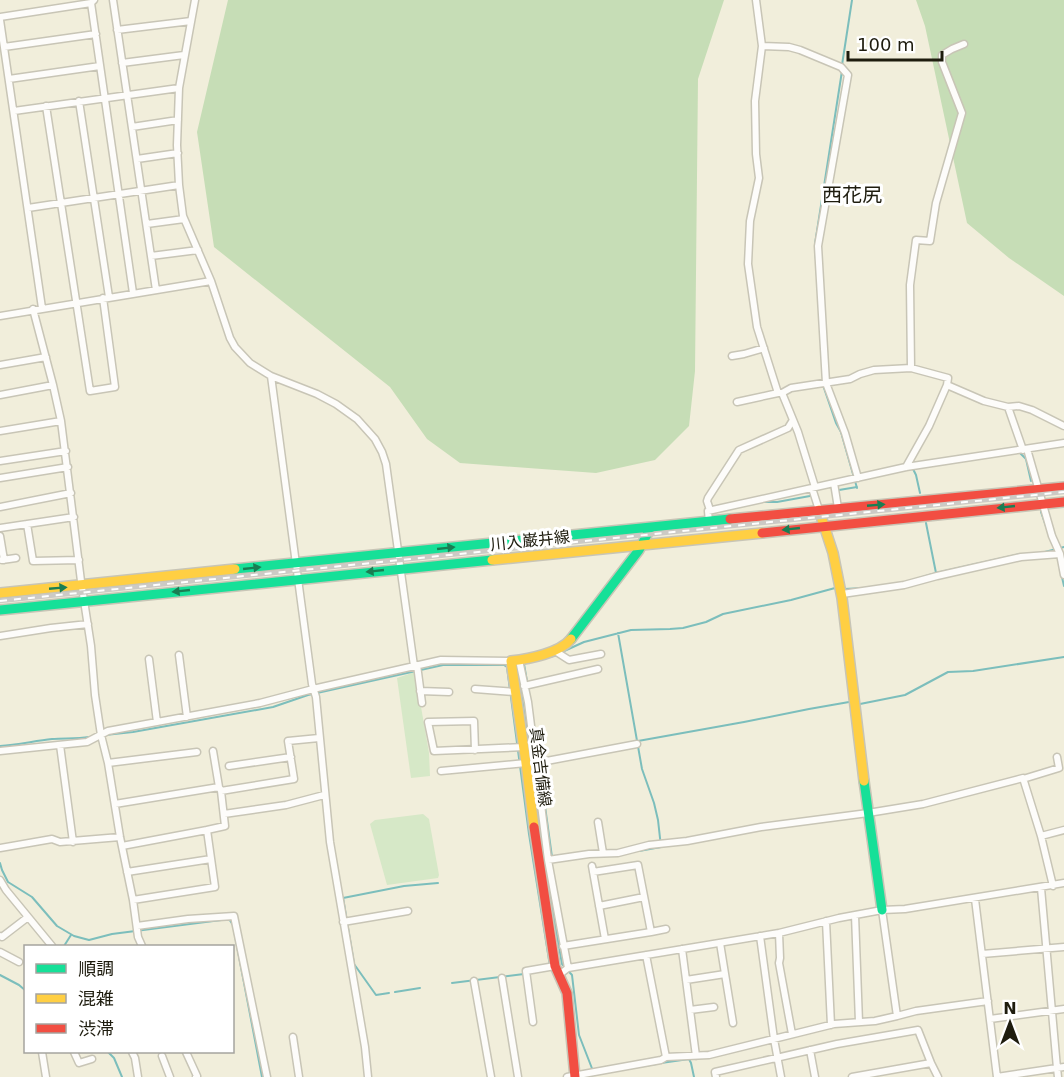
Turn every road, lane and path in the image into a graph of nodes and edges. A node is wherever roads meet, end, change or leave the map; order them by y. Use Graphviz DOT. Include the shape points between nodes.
graph roads {
  1 [pos="113,0"];
  2 [pos="195,0"];
  3 [pos="756,0"];
  4 [pos="93,1"];
  5 [pos="0,20"];
  6 [pos="190,21"];
  7 [pos="117,30"];
  8 [pos="96,34"];
  9 [pos="964,44"];
  10 [pos="762,46"];
  11 [pos="3,51"];
  12 [pos="184,55"];
  13 [pos="122,63"];
  14 [pos="100,66"];
  15 [pos="9,79"];
  16 [pos="178,88"];
  17 [pos="127,95"];
  18 [pos="105,98"];
  19 [pos="79,101"];
  20 [pos="46,106"];
  21 [pos="14,111"];
  22 [pos="178,120"];
  23 [pos="132,127"];
  24 [pos="178,153"];
  25 [pos="137,159"];
  26 [pos="179,185"];
  27 [pos="142,191"];
  28 [pos="119,194"];
  29 [pos="94,198"];
  30 [pos="61,203"];
  31 [pos="28,208"];
  32 [pos="184,219"];
  33 [pos="147,224"];
  34 [pos="198,250"];
  35 [pos="151,256"];
  36 [pos="212,281"];
  37 [pos="156,290"];
  38 [pos="133,293"];
  39 [pos="106,298"];
  40 [pos="76,303"];
  41 [pos="42,308"];
  42 [pos="33,309"];
  43 [pos="0,315"];
  44 [pos="764,348"];
  45 [pos="732,356"];
  46 [pos="46,357"];
  47 [pos="0,365"];
  48 [pos="911,368"];
  49 [pos="271,376"];
  50 [pos="824,384"];
  51 [pos="53,385"];
  52 [pos="947,385"];
  53 [pos="780,393"];
  54 [pos="0,395"];
  55 [pos="737,402"];
  56 [pos="1008,407"];
  57 [pos="793,420"];
  58 [pos="61,421"];
  59 [pos="1064,426"];
  60 [pos="0,431"];
  61 [pos="1064,443"];
  62 [pos="1025,449"];
  63 [pos="66,451"];
  64 [pos="0,461"];
  65 [pos="68,466"];
  66 [pos="906,468"];
  67 [pos="0,478"];
  68 [pos="856,478"];
  69 [pos="834,483"];
  70 [pos="814,487"];
  71 [pos="1064,487"];
  72 [pos="1038,490"];
  73 [pos="71,493"];
  74 [pos="1064,502"];
  75 [pos="1042,504"];
  76 [pos="0,507"];
  77 [pos="838,508"];
  78 [pos="710,510"];
  79 [pos="819,510"];
  80 [pos="74,517"];
  81 [pos="709,522"];
  82 [pos="27,524"];
  83 [pos="825,525"];
  84 [pos="651,527"];
  85 [pos="0,528"];
  86 [pos="0,536"];
  87 [pos="642,544"];
  88 [pos="1057,552"];
  89 [pos="399,553"];
  90 [pos="16,558"];
  91 [pos="2,560"];
  92 [pos="79,560"];
  93 [pos="296,563"];
  94 [pos="400,568"];
  95 [pos="1064,575"];
  96 [pos="299,580"];
  97 [pos="82,586"];
  98 [pos="841,590"];
  99 [pos="0,593"];
  100 [pos="84,601"];
  101 [pos="0,610"];
  102 [pos="88,624"];
  103 [pos="0,636"];
  104 [pos="558,653"];
  105 [pos="602,654"];
  106 [pos="179,655"];
  107 [pos="149,659"];
  108 [pos="579,659"];
  109 [pos="515,661"];
  110 [pos="417,668"];
  111 [pos="598,669"];
  112 [pos="582,672"];
  113 [pos="527,685"];
  114 [pos="475,689"];
  115 [pos="420,691"];
  116 [pos="512,691"];
  117 [pos="314,692"];
  118 [pos="450,692"];
  119 [pos="422,703"];
  120 [pos="187,717"];
  121 [pos="157,722"];
  122 [pos="100,735"];
  123 [pos="319,738"];
  124 [pos="637,744"];
  125 [pos="60,745"];
  126 [pos="520,748"];
  127 [pos="475,750"];
  128 [pos="0,751"];
  129 [pos="213,751"];
  130 [pos="197,752"];
  131 [pos="291,757"];
  132 [pos="1057,757"];
  133 [pos="108,763"];
  134 [pos="530,763"];
  135 [pos="229,766"];
  136 [pos="441,771"];
  137 [pos="1023,779"];
  138 [pos="220,789"];
  139 [pos="324,795"];
  140 [pos="115,804"];
  141 [pos="868,813"];
  142 [pos="224,814"];
  143 [pos="598,822"];
  144 [pos="207,830"];
  145 [pos="1064,830"];
  146 [pos="1041,836"];
  147 [pos="120,837"];
  148 [pos="74,842"];
  149 [pos="122,846"];
  150 [pos="0,848"];
  151 [pos="603,853"];
  152 [pos="211,859"];
  153 [pos="551,859"];
  154 [pos="127,872"];
  155 [pos="0,879"];
  156 [pos="1064,883"];
  157 [pos="1053,886"];
  158 [pos="1041,888"];
  159 [pos="644,897"];
  160 [pos="975,899"];
  161 [pos="133,900"];
  162 [pos="599,906"];
  163 [pos="882,910"];
  164 [pos="408,911"];
  165 [pos="855,915"];
  166 [pos="28,916"];
  167 [pos="826,921"];
  168 [pos="346,922"];
  169 [pos="136,926"];
  170 [pos="666,929"];
  171 [pos="651,932"];
  172 [pos="779,933"];
  173 [pos="0,936"];
  174 [pos="760,936"];
  175 [pos="605,939"];
  176 [pos="720,943"];
  177 [pos="51,945"];
  178 [pos="142,945"];
  179 [pos="563,946"];
  180 [pos="1064,947"];
  181 [pos="1046,948"];
  182 [pos="682,949"];
  183 [pos="0,952"];
  184 [pos="982,954"];
  185 [pos="646,955"];
  186 [pos="18,962"];
  187 [pos="559,969"];
  188 [pos="725,974"];
  189 [pos="502,978"];
  190 [pos="686,980"];
  191 [pos="474,981"];
  192 [pos="988,1001"];
  193 [pos="714,1007"];
  194 [pos="1064,1009"];
  195 [pos="690,1010"];
  196 [pos="1052,1010"];
  197 [pos="897,1016"];
  198 [pos="990,1019"];
  199 [pos="533,1022"];
  200 [pos="859,1022"];
  201 [pos="733,1023"];
  202 [pos="831,1025"];
  203 [pos="792,1034"];
  204 [pos="293,1037"];
  205 [pos="774,1039"];
  206 [pos="810,1050"];
  207 [pos="42,1053"];
  208 [pos="74,1053"];
  209 [pos="132,1053"];
  210 [pos="186,1053"];
  211 [pos="162,1056"];
  212 [pos="696,1056"];
  213 [pos="666,1057"];
  214 [pos="777,1058"];
  215 [pos="93,1059"];
  216 [pos="931,1063"];
  217 [pos="1061,1067"];
  218 [pos="572,1076"];
  219 [pos="46,1077"];
  220 [pos="138,1077"];
  221 [pos="170,1077"];
  222 [pos="196,1077"];
  223 [pos="267,1077"];
  224 [pos="299,1077"];
  225 [pos="369,1077"];
  226 [pos="491,1077"];
  227 [pos="518,1077"];
  228 [pos="716,1077"];
  229 [pos="781,1077"];
  230 [pos="815,1077"];
  231 [pos="852,1077"];
  232 [pos="938,1077"];
  233 [pos="997,1077"];
  234 [pos="1058,1077"];
  1 -- 7 [label="street"];
  2 -- 6 [label="street"];
  3 -- 10 [label="street"];
  4 -- 5 [label="street"];
  4 -- 8 [label="street"];
  5 -- 11 [label="street"];
  6 -- 7 [label="street"];
  6 -- 12 [label="street"];
  7 -- 13 [label="street"];
  8 -- 11 [label="street"];
  8 -- 14 [label="street"];
  9 -- 48 [label="street" via="942,55 962,113 936,203 930,241 916,240 910,285"];
  10 -- 44 [label="street" via="755,101 759,178 752,203 748,258 757,327"];
  10 -- 50 [label="street" via="800,50 843,68 848,75 818,246"];
  11 -- 15 [label="street"];
  12 -- 13 [label="street"];
  12 -- 16 [label="street"];
  13 -- 17 [label="street"];
  14 -- 15 [label="street"];
  14 -- 18 [label="street"];
  15 -- 21 [label="street"];
  16 -- 17 [label="street"];
  16 -- 22 [label="street"];
  17 -- 18 [label="street"];
  17 -- 23 [label="street"];
  18 -- 19 [label="street"];
  18 -- 28 [label="street"];
  19 -- 20 [label="street"];
  19 -- 29 [label="street"];
  20 -- 21 [label="street"];
  20 -- 30 [label="street"];
  21 -- 31 [label="street"];
  22 -- 23 [label="street"];
  22 -- 24 [label="street"];
  23 -- 25 [label="street"];
  24 -- 25 [label="street"];
  24 -- 26 [label="street"];
  25 -- 27 [label="street"];
  26 -- 27 [label="street"];
  26 -- 32 [label="street"];
  27 -- 28 [label="street"];
  27 -- 33 [label="street"];
  28 -- 29 [label="street"];
  28 -- 38 [label="street"];
  29 -- 30 [label="street"];
  29 -- 39 [label="street"];
  30 -- 31 [label="street"];
  30 -- 40 [label="street"];
  31 -- 41 [label="street"];
  32 -- 33 [label="street"];
  32 -- 34 [label="street"];
  33 -- 35 [label="street"];
  34 -- 35 [label="street"];
  34 -- 36 [label="street"];
  35 -- 37 [label="street"];
  36 -- 37 [label="street"];
  36 -- 49 [label="street" via="235,347 250,363"];
  37 -- 38 [label="street"];
  38 -- 39 [label="street"];
  39 -- 40 [label="street"];
  39 -- 40 [label="street" via="116,387 90,391"];
  40 -- 41 [label="street"];
  41 -- 42 [label="street"];
  42 -- 43 [label="street"];
  42 -- 46 [label="street"];
  44 -- 45 [label="street"];
  44 -- 53 [label="street"];
  46 -- 47 [label="street"];
  46 -- 51 [label="street"];
  48 -- 50 [label="street" via="874,370"];
  48 -- 52 [label="street" via="948,378"];
  49 -- 89 [label="street" via="336,404 375,439 386,464"];
  49 -- 93 [label="street"];
  50 -- 53 [label="street"];
  50 -- 68 [label="street" via="845,433"];
  51 -- 54 [label="street"];
  51 -- 58 [label="street"];
  52 -- 56 [label="street"];
  52 -- 66 [label="street"];
  53 -- 55 [label="street"];
  53 -- 57 [label="street"];
  56 -- 59 [label="street" via="1032,410"];
  56 -- 62 [label="street"];
  57 -- 70 [label="street"];
  57 -- 78 [label="street" via="788,428 739,450 708,498"];
  58 -- 60 [label="street"];
  58 -- 63 [label="street"];
  61 -- 62 [label="street"];
  62 -- 66 [label="street"];
  62 -- 72 [label="street"];
  63 -- 64 [label="street"];
  63 -- 65 [label="street"];
  65 -- 67 [label="street"];
  65 -- 73 [label="street"];
  66 -- 68 [label="street"];
  68 -- 69 [label="street"];
  69 -- 70 [label="street"];
  69 -- 77 [label="street"];
  70 -- 78 [label="street"];
  70 -- 79 [label="street"];
  71 -- 72 [label="main road, 川入巌井線"];
  72 -- 75 [label="street"];
  77 -- 72 [label="main road, 川入巌井線, one-way"];
  73 -- 76 [label="street"];
  73 -- 80 [label="street"];
  74 -- 75 [label="main road, 川入巌井線"];
  75 -- 83 [label="main road, 川入巌井線, one-way"];
  75 -- 88 [label="street"];
  77 -- 79 [label="main road, 川入巌井線"];
  78 -- 81 [label="street"];
  79 -- 81 [label="main road, 川入巌井線"];
  79 -- 83 [label="main road"];
  80 -- 82 [label="street"];
  80 -- 92 [label="street"];
  81 -- 84 [label="main road, 川入巌井線"];
  82 -- 85 [label="street"];
  82 -- 92 [label="street" via="33,561"];
  83 -- 87 [label="main road, 川入巌井線, one-way"];
  83 -- 98 [label="main road"];
  84 -- 87 [label="main road"];
  89 -- 84 [label="main road, 川入巌井線, one-way"];
  86 -- 91 [label="street"];
  87 -- 94 [label="main road, 川入巌井線"];
  87 -- 104 [label="main road"];
  88 -- 95 [label="street"];
  88 -- 98 [label="street" via="904,585"];
  89 -- 93 [label="main road, 川入巌井線"];
  89 -- 94 [label="street"];
  90 -- 91 [label="street"];
  92 -- 97 [label="street"];
  93 -- 96 [label="street"];
  97 -- 93 [label="main road, 川入巌井線, one-way"];
  94 -- 96 [label="main road, 川入巌井線, one-way"];
  94 -- 110 [label="street"];
  96 -- 100 [label="main road, 川入巌井線, one-way"];
  96 -- 117 [label="street"];
  99 -- 97 [label="main road, 川入巌井線, one-way"];
  97 -- 100 [label="street"];
  98 -- 141 [label="main road"];
  100 -- 101 [label="main road, 川入巌井線"];
  100 -- 102 [label="street"];
  102 -- 103 [label="street"];
  102 -- 122 [label="street"];
  104 -- 108 [label="street" via="569,660"];
  104 -- 109 [label="main road"];
  105 -- 108 [label="street"];
  106 -- 120 [label="street"];
  107 -- 121 [label="street"];
  108 -- 112 [label="street"];
  109 -- 110 [label="street" via="441,660"];
  109 -- 113 [label="street"];
  109 -- 116 [label="main road, 真金吉備線"];
  110 -- 115 [label="street"];
  110 -- 117 [label="street"];
  111 -- 112 [label="street"];
  112 -- 113 [label="street"];
  113 -- 134 [label="street"];
  114 -- 116 [label="street"];
  115 -- 118 [label="street"];
  115 -- 119 [label="street"];
  116 -- 126 [label="main road, 真金吉備線"];
  117 -- 120 [label="street"];
  117 -- 123 [label="street"];
  120 -- 121 [label="street"];
  121 -- 122 [label="street"];
  122 -- 125 [label="street" via="87,742"];
  122 -- 133 [label="street"];
  123 -- 131 [label="street" via="288,741"];
  123 -- 139 [label="street"];
  124 -- 134 [label="street"];
  125 -- 128 [label="street"];
  125 -- 148 [label="street"];
  126 -- 127 [label="street"];
  126 -- 134 [label="main road, 真金吉備線"];
  127 -- 127 [label="street" via="434,751 428,722 474,721"];
  129 -- 138 [label="street"];
  130 -- 133 [label="street"];
  131 -- 135 [label="street"];
  131 -- 138 [label="street" via="294,779"];
  132 -- 137 [label="street" via="1059,768"];
  133 -- 140 [label="street"];
  134 -- 136 [label="street"];
  134 -- 153 [label="street"];
  134 -- 187 [label="main road, 真金吉備線" via="535,839"];
  137 -- 141 [label="street"];
  137 -- 146 [label="street"];
  138 -- 140 [label="street"];
  138 -- 142 [label="street"];
  139 -- 142 [label="street"];
  139 -- 168 [label="street"];
  140 -- 147 [label="street"];
  141 -- 151 [label="street"];
  141 -- 163 [label="main road"];
  142 -- 144 [label="street" via="225,826"];
  143 -- 151 [label="street"];
  144 -- 149 [label="street"];
  144 -- 152 [label="street"];
  145 -- 146 [label="street"];
  146 -- 157 [label="street"];
  147 -- 148 [label="street"];
  147 -- 149 [label="street"];
  148 -- 150 [label="street" via="52,839"];
  149 -- 154 [label="street"];
  151 -- 153 [label="street"];
  152 -- 154 [label="street"];
  152 -- 161 [label="street" via="215,887"];
  153 -- 179 [label="street"];
  154 -- 161 [label="street"];
  155 -- 166 [label="street"];
  156 -- 157 [label="street"];
  157 -- 158 [label="street"];
  158 -- 160 [label="street"];
  158 -- 181 [label="street"];
  159 -- 162 [label="street"];
  159 -- 162 [label="street" via="638,865 593,869"];
  159 -- 171 [label="street"];
  160 -- 163 [label="street"];
  160 -- 184 [label="street"];
  161 -- 169 [label="street"];
  162 -- 175 [label="street"];
  163 -- 165 [label="street"];
  163 -- 197 [label="street"];
  164 -- 168 [label="street"];
  165 -- 167 [label="street"];
  165 -- 200 [label="street"];
  166 -- 173 [label="street"];
  166 -- 177 [label="street"];
  167 -- 172 [label="street"];
  167 -- 202 [label="street"];
  168 -- 225 [label="street"];
  169 -- 178 [label="street"];
  169 -- 223 [label="street" via="234,916"];
  170 -- 171 [label="street"];
  171 -- 175 [label="street"];
  172 -- 174 [label="street"];
  172 -- 203 [label="street" via="779,963"];
  174 -- 176 [label="street"];
  174 -- 205 [label="street"];
  175 -- 179 [label="street"];
  176 -- 182 [label="street"];
  176 -- 188 [label="street"];
  179 -- 187 [label="street"];
  180 -- 181 [label="street"];
  181 -- 184 [label="street"];
  181 -- 196 [label="street"];
  182 -- 185 [label="street"];
  182 -- 190 [label="street"];
  183 -- 186 [label="street"];
  184 -- 192 [label="street"];
  185 -- 187 [label="street"];
  185 -- 213 [label="street"];
  187 -- 199 [label="street" via="526,970"];
  187 -- 218 [label="main road, 真金吉備線" via="567,993"];
  188 -- 190 [label="street"];
  188 -- 201 [label="street"];
  189 -- 227 [label="street"];
  190 -- 195 [label="street"];
  191 -- 226 [label="street"];
  192 -- 197 [label="street"];
  192 -- 198 [label="street"];
  193 -- 195 [label="street"];
  194 -- 196 [label="street"];
  195 -- 212 [label="street"];
  196 -- 198 [label="street"];
  196 -- 217 [label="street"];
  197 -- 200 [label="street"];
  198 -- 233 [label="street"];
  200 -- 202 [label="street"];
  202 -- 203 [label="street"];
  203 -- 205 [label="street"];
  204 -- 224 [label="street"];
  205 -- 212 [label="street"];
  205 -- 214 [label="street"];
  206 -- 214 [label="street"];
  206 -- 216 [label="street" via="918,1030"];
  206 -- 230 [label="street"];
  207 -- 219 [label="street"];
  208 -- 215 [label="street" via="79,1063"];
  209 -- 220 [label="street"];
  210 -- 222 [label="street"];
  211 -- 221 [label="street"];
  212 -- 213 [label="street"];
  213 -- 218 [label="street"];
  214 -- 228 [label="street" via="715,1072"];
  214 -- 229 [label="street"];
  216 -- 231 [label="street"];
  216 -- 232 [label="street"];
  217 -- 233 [label="street"];
  217 -- 234 [label="street"];
}
